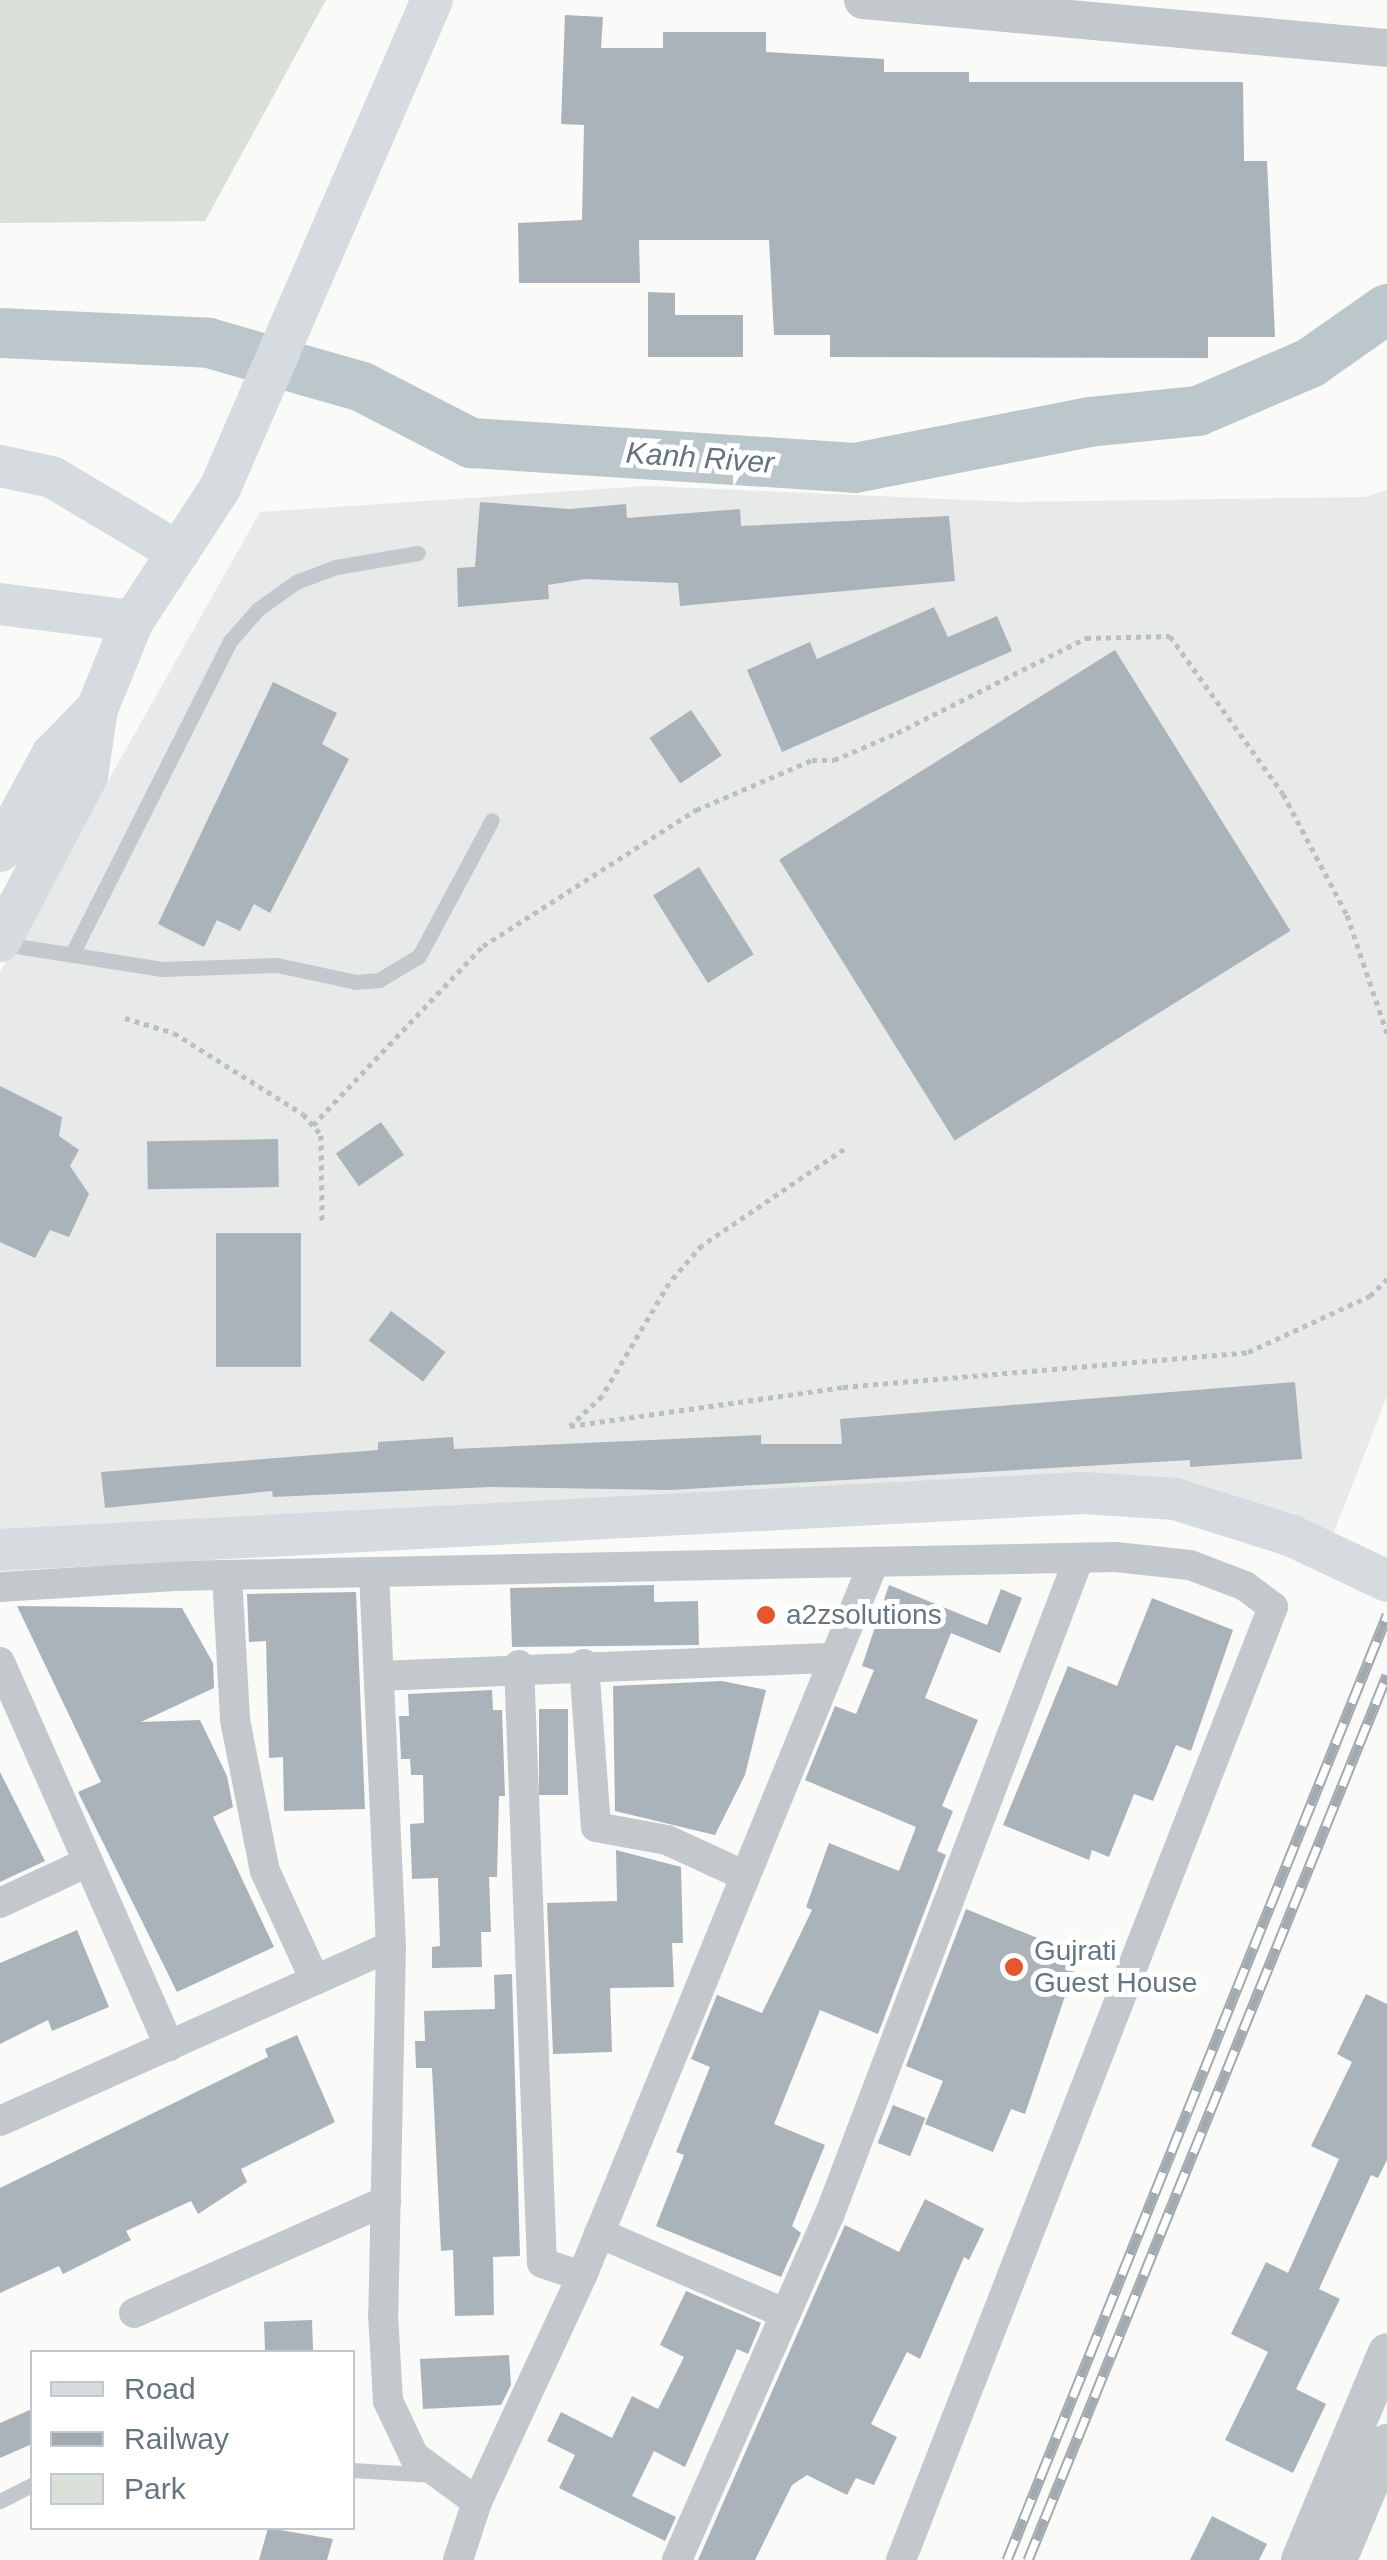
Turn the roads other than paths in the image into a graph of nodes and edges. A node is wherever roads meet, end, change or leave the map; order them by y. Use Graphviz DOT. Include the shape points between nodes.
graph roads {
  1 [pos="432,0"];
  2 [pos="863,0"];
  3 [pos="1387,48"];
  4 [pos="0,466"];
  5 [pos="178,552"];
  6 [pos="418,553"];
  7 [pos="0,604"];
  8 [pos="132,620"];
  9 [pos="97,709"];
  10 [pos="492,820"];
  11 [pos="0,851"];
  12 [pos="0,942"];
  13 [pos="72,954"];
  14 [pos="0,1550"];
  15 [pos="217,1558"];
  16 [pos="1079,1558"];
  17 [pos="874,1562"];
  18 [pos="374,1572"];
  19 [pos="1387,1581"];
  20 [pos="0,1587"];
  21 [pos="834,1658"];
  22 [pos="0,1662"];
  23 [pos="584,1664"];
  24 [pos="518,1666"];
  25 [pos="379,1676"];
  26 [pos="88,1862"];
  27 [pos="743,1876"];
  28 [pos="0,1902"];
  29 [pos="391,1946"];
  30 [pos="316,1980"];
  31 [pos="169,2046"];
  32 [pos="0,2121"];
  33 [pos="386,2201"];
  34 [pos="599,2234"];
  35 [pos="582,2276"];
  36 [pos="134,2313"];
  37 [pos="784,2314"];
  38 [pos="1387,2352"];
  39 [pos="1380,2396"];
  40 [pos="1387,2443"];
  41 [pos="355,2470"];
  42 [pos="440,2475"];
  43 [pos="30,2486"];
  44 [pos="0,2500"];
  45 [pos="477,2502"];
  46 [pos="458,2560"];
  47 [pos="677,2560"];
  48 [pos="900,2560"];
  49 [pos="1300,2560"];
  50 [pos="1338,2560"];
  1 -- 5 [label="main road" via="220,488"];
  2 -- 3 [label="street"];
  4 -- 5 [label="main road" via="52,477"];
  5 -- 8 [label="main road"];
  6 -- 13 [label="lane" via="336,566 296,582 258,609 230,641"];
  7 -- 8 [label="main road"];
  8 -- 9 [label="main road"];
  9 -- 11 [label="main road" via="52,756"];
  9 -- 12 [label="main road" via="87,776"];
  10 -- 13 [label="lane" via="419,956 378,980 356,982 277,966 162,968"];
  12 -- 13 [label="lane"];
  14 -- 15 [label="main road"];
  15 -- 18 [label="street"];
  15 -- 19 [label="main road" via="1084,1493 1174,1499 1292,1536"];
  15 -- 20 [label="street"];
  15 -- 30 [label="street" via="235,1720 265,1871"];
  16 -- 17 [label="street"];
  16 -- 37 [label="street" via="829,2216"];
  16 -- 48 [label="street" via="1190,1565 1245,1586 1274,1607"];
  17 -- 18 [label="street"];
  17 -- 21 [label="street"];
  18 -- 25 [label="street"];
  21 -- 23 [label="street"];
  21 -- 27 [label="street"];
  22 -- 26 [label="street"];
  23 -- 24 [label="street"];
  23 -- 27 [label="street" via="596,1828 668,1840"];
  24 -- 25 [label="street"];
  24 -- 35 [label="street" via="542,2263"];
  25 -- 29 [label="street"];
  26 -- 28 [label="street"];
  26 -- 31 [label="street"];
  27 -- 34 [label="street"];
  29 -- 30 [label="street"];
  29 -- 33 [label="street"];
  30 -- 31 [label="street"];
  31 -- 32 [label="street"];
  33 -- 36 [label="street"];
  33 -- 42 [label="street" via="388,2401 414,2456"];
  34 -- 35 [label="street"];
  34 -- 37 [label="street"];
  35 -- 45 [label="street"];
  37 -- 47 [label="street"];
  38 -- 39 [label="street"];
  39 -- 49 [label="street"];
  40 -- 50 [label="street"];
  41 -- 42 [label="lane"];
  42 -- 45 [label="street"];
  43 -- 44 [label="lane"];
  45 -- 46 [label="street"];
}
